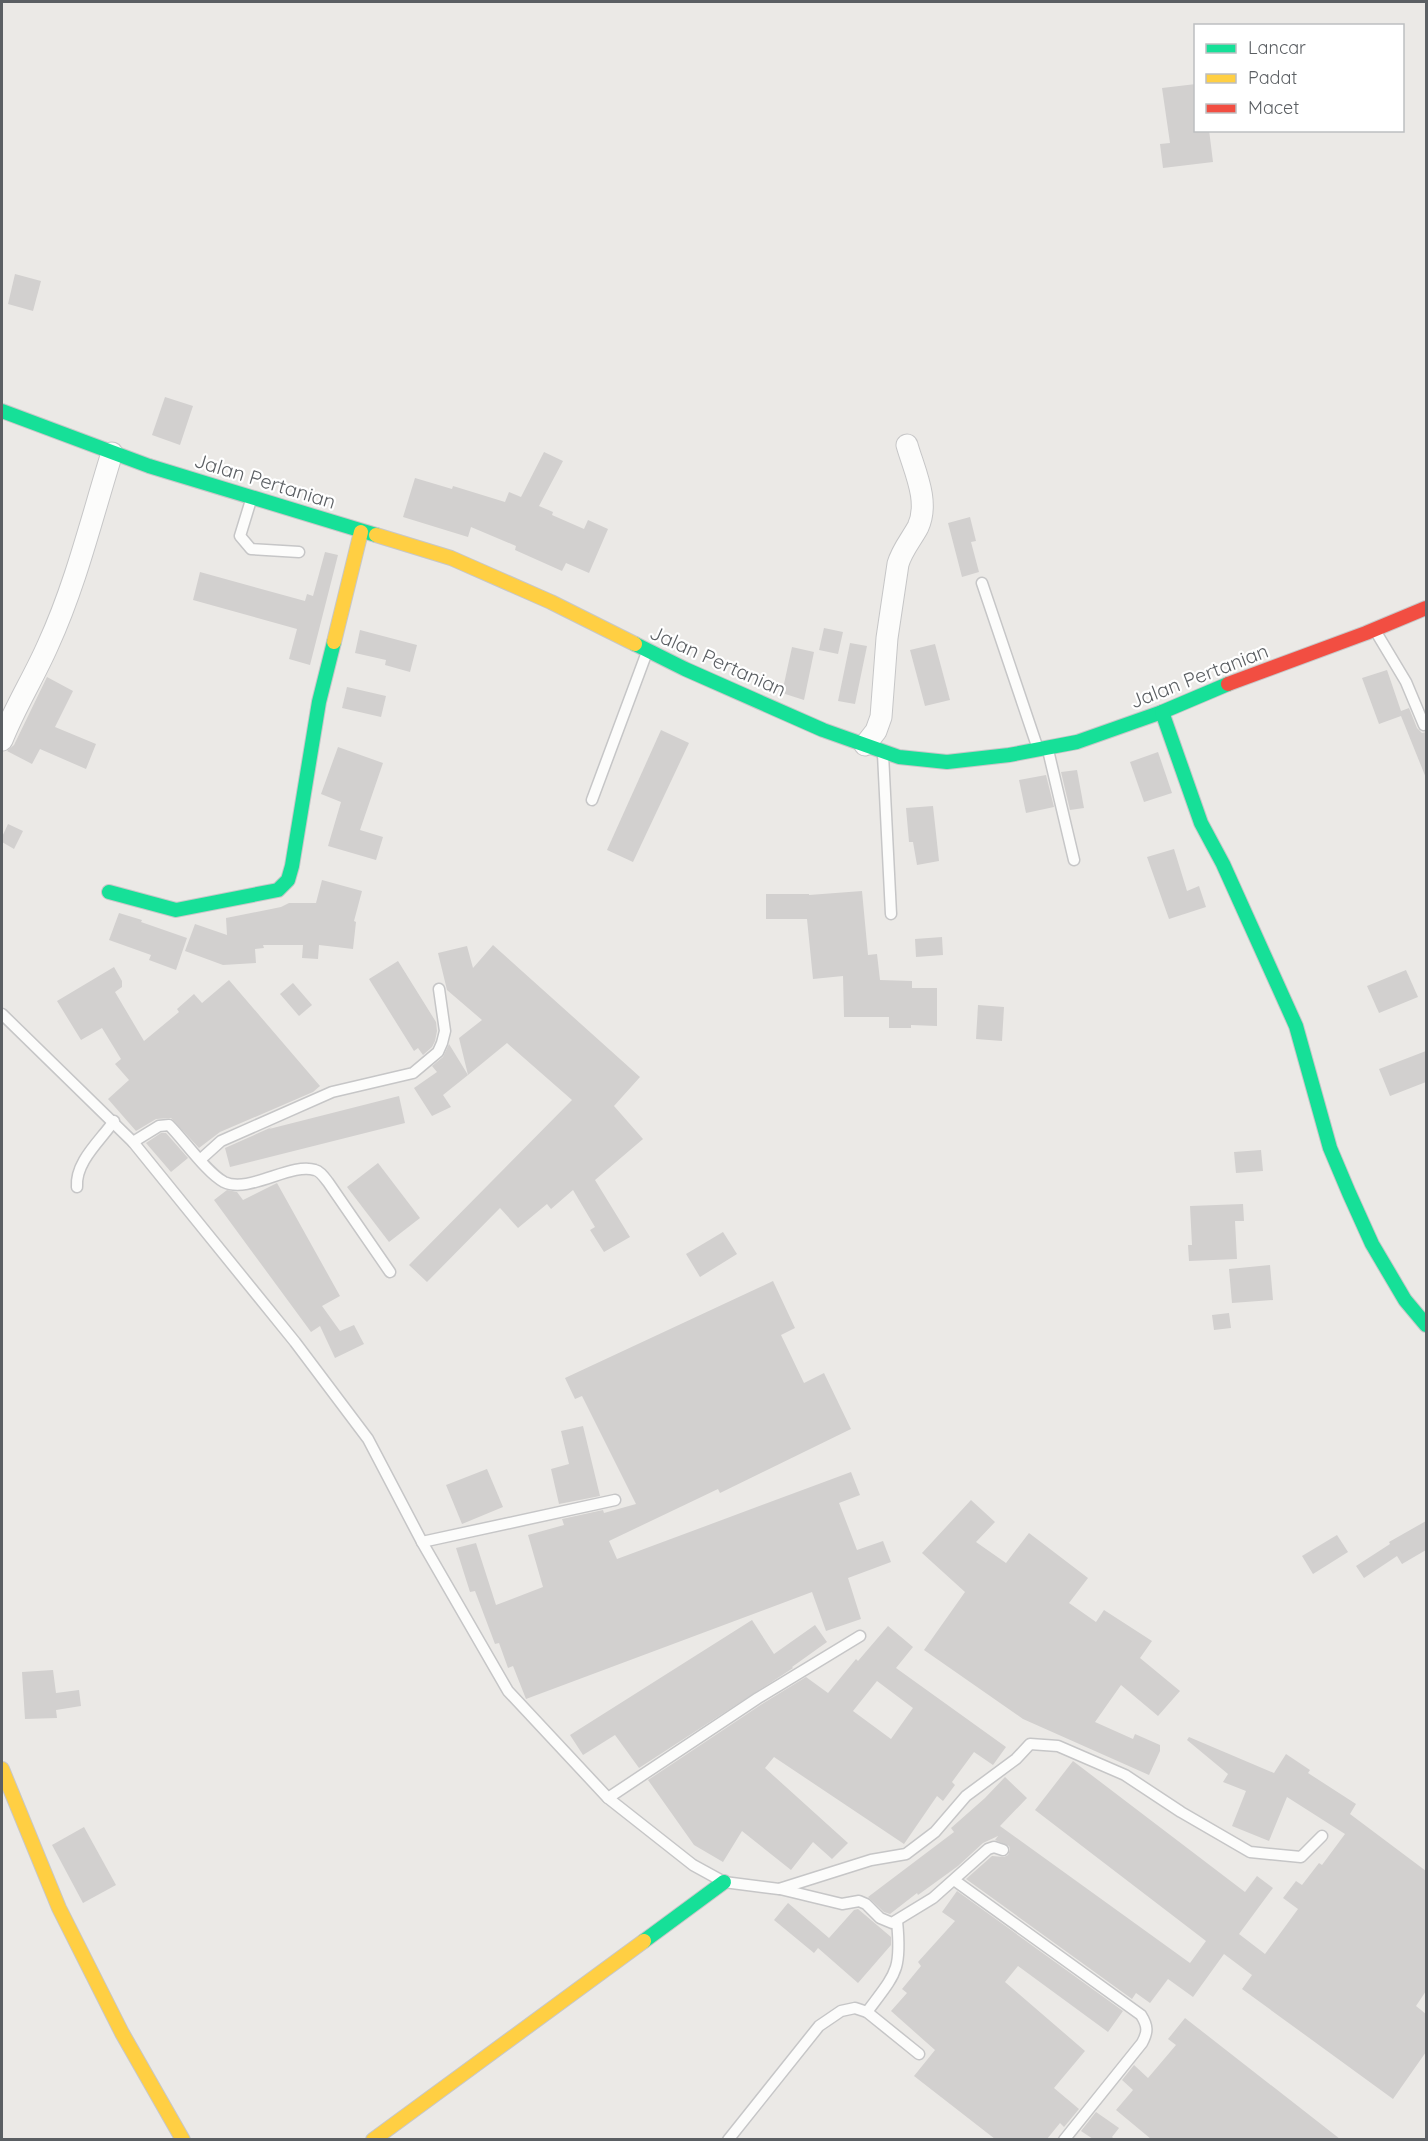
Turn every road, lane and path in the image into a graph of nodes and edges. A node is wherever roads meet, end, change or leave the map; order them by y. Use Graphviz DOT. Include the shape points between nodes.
graph roads {
  1 [pos="2,411"];
  2 [pos="906,445"];
  3 [pos="112,453"];
  4 [pos="252,497"];
  5 [pos="361,532"];
  6 [pos="299,552"];
  7 [pos="982,583"];
  8 [pos="1426,608"];
  9 [pos="1375,629"];
  10 [pos="647,651"];
  11 [pos="1162,712"];
  12 [pos="1424,725"];
  13 [pos="2,740"];
  14 [pos="874,748"];
  15 [pos="1043,748"];
  16 [pos="592,800"];
  17 [pos="1074,861"];
  18 [pos="109,892"];
  19 [pos="891,914"];
  20 [pos="439,989"];
  21 [pos="2,1014"];
  22 [pos="114,1121"];
  23 [pos="133,1142"];
  24 [pos="201,1159"];
  25 [pos="77,1187"];
  26 [pos="390,1272"];
  27 [pos="1426,1325"];
  28 [pos="615,1500"];
  29 [pos="422,1542"];
  30 [pos="860,1636"];
  31 [pos="2,1769"];
  32 [pos="608,1798"];
  33 [pos="1322,1836"];
  34 [pos="1003,1850"];
  35 [pos="954,1880"];
  36 [pos="724,1882"];
  37 [pos="779,1889"];
  38 [pos="897,1921"];
  39 [pos="867,2012"];
  40 [pos="919,2054"];
  41 [pos="183,2139"];
  42 [pos="373,2139"];
  43 [pos="728,2139"];
  44 [pos="1064,2139"];
  1 -- 3 [label="street, Jalan Pertanian"];
  2 -- 14 [label="street" via="923,501 919,524 898,564"];
  3 -- 4 [label="street, Jalan Pertanian"];
  3 -- 13 [label="street" via="70,590"];
  4 -- 5 [label="street, Jalan Pertanian"];
  4 -- 6 [label="lane" via="240,536 246,545 251,549"];
  5 -- 10 [label="street, Jalan Pertanian" via="451,558"];
  5 -- 18 [label="street" via="319,702 288,880 278,890 176,910"];
  7 -- 15 [label="lane"];
  8 -- 9 [label="street, Jalan Pertanian"];
  9 -- 11 [label="street, Jalan Pertanian"];
  9 -- 12 [label="lane" via="1406,682"];
  10 -- 14 [label="street, Jalan Pertanian" via="823,730"];
  10 -- 16 [label="lane"];
  11 -- 15 [label="street, Jalan Pertanian" via="1077,741"];
  11 -- 27 [label="street" via="1201,822 1296,1026 1330,1148 1349,1193 1399,1291"];
  14 -- 15 [label="street, Jalan Pertanian" via="899,757 946,762"];
  14 -- 19 [label="lane"];
  15 -- 17 [label="lane"];
  20 -- 24 [label="lane" via="445,1031 442,1043 438,1052 413,1073 332,1092 221,1141"];
  21 -- 22 [label="lane"];
  22 -- 23 [label="lane"];
  22 -- 25 [label="lane" via="80,1166"];
  23 -- 24 [label="lane" via="159,1126 170,1125"];
  23 -- 29 [label="lane" via="368,1439"];
  24 -- 26 [label="lane" via="224,1182 233,1184 304,1168 317,1170"];
  28 -- 29 [label="lane"];
  29 -- 32 [label="lane" via="508,1691"];
  30 -- 32 [label="lane" via="758,1698"];
  31 -- 41 [label="street" via="59,1908 122,2033"];
  32 -- 36 [label="lane" via="693,1865"];
  33 -- 37 [label="lane" via="1301,1857 1250,1852 1125,1775 1058,1746 1030,1744 1016,1760 966,1796 935,1832 906,1854 871,1860"];
  34 -- 35 [label="lane" via="988,1849"];
  35 -- 38 [label="lane"];
  35 -- 44 [label="lane" via="1132,2008 1146,2023 1148,2033 1142,2043"];
  36 -- 37 [label="lane"];
  36 -- 42 [label="street"];
  37 -- 38 [label="lane" via="842,1904 859,1901 887,1922"];
  38 -- 39 [label="lane" via="899,1959 895,1975"];
  39 -- 40 [label="lane"];
  39 -- 43 [label="lane" via="855,2008 841,2011 819,2026"];
}
